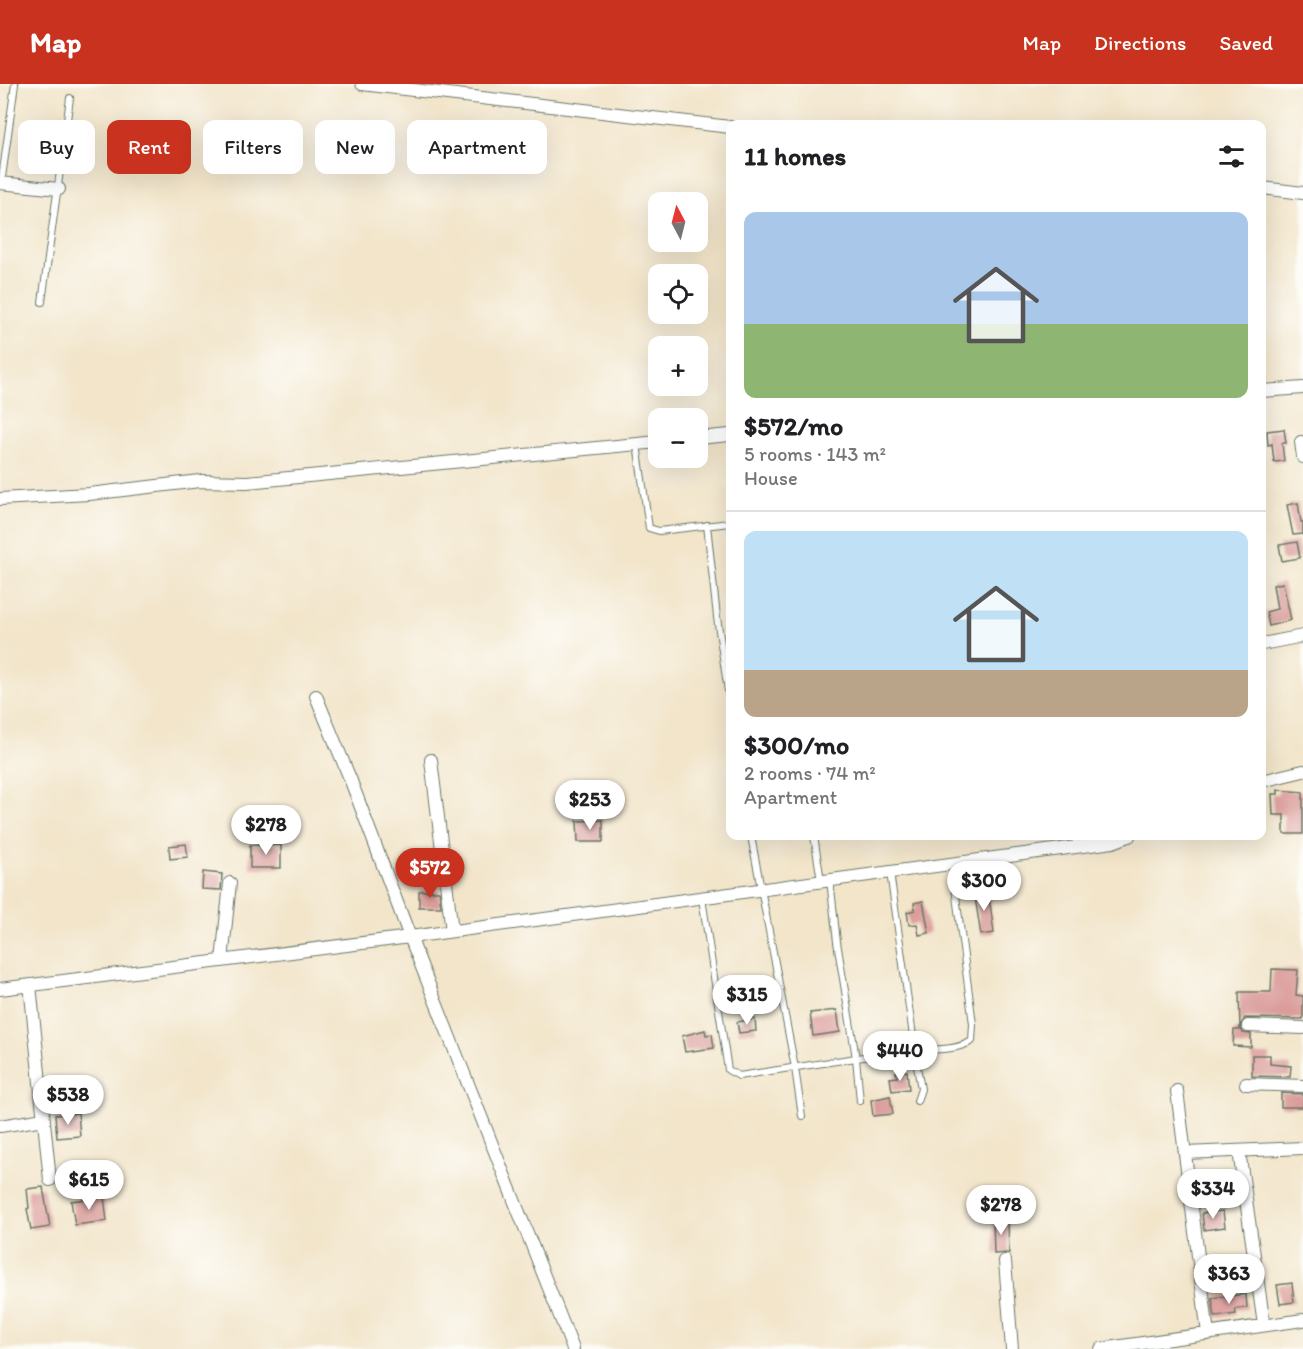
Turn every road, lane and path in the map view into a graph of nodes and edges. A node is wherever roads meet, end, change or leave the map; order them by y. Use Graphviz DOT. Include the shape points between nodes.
graph roads {
  1 [pos="15,84"];
  2 [pos="362,84"];
  3 [pos="70,98"];
  4 [pos="726,127"];
  5 [pos="0,185"];
  6 [pos="1266,188"];
  7 [pos="59,189"];
  8 [pos="1303,193"];
  9 [pos="42,302"];
  10 [pos="1303,388"];
  11 [pos="1266,391"];
  12 [pos="726,435"];
  13 [pos="708,437"];
  14 [pos="1301,442"];
  15 [pos="648,443"];
  16 [pos="637,444"];
  17 [pos="1303,457"];
  18 [pos="0,499"];
  19 [pos="726,523"];
  20 [pos="707,525"];
  21 [pos="1303,636"];
  22 [pos="1266,643"];
  23 [pos="726,664"];
  24 [pos="316,696"];
  25 [pos="431,760"];
  26 [pos="1303,771"];
  27 [pos="1266,780"];
  28 [pos="752,840"];
  29 [pos="815,840"];
  30 [pos="1118,840"];
  31 [pos="1076,841"];
  32 [pos="890,871"];
  33 [pos="826,880"];
  34 [pos="230,883"];
  35 [pos="956,888"];
  36 [pos="760,889"];
  37 [pos="702,897"];
  38 [pos="452,931"];
  39 [pos="410,937"];
  40 [pos="222,961"];
  41 [pos="30,985"];
  42 [pos="0,989"];
  43 [pos="1248,1026"];
  44 [pos="1303,1028"];
  45 [pos="914,1050"];
  46 [pos="856,1058"];
  47 [pos="795,1068"];
  48 [pos="1246,1084"];
  49 [pos="1303,1086"];
  50 [pos="1177,1090"];
  51 [pos="860,1101"];
  52 [pos="917,1101"];
  53 [pos="802,1116"];
  54 [pos="44,1119"];
  55 [pos="0,1126"];
  56 [pos="1303,1148"];
  57 [pos="1239,1151"];
  58 [pos="1185,1153"];
  59 [pos="50,1180"];
  60 [pos="1005,1261"];
  61 [pos="1303,1320"];
  62 [pos="1264,1325"];
  63 [pos="1208,1334"];
  64 [pos="1159,1345"];
  65 [pos="573,1349"];
  66 [pos="1012,1349"];
  67 [pos="1101,1349"];
  1 -- 5 [label="lane"];
  2 -- 4 [label="street"];
  3 -- 7 [label="lane"];
  5 -- 7 [label="street"];
  6 -- 8 [label="street"];
  7 -- 9 [label="lane"];
  10 -- 11 [label="street"];
  12 -- 13 [label="street"];
  14 -- 17 [label="street"];
  15 -- 16 [label="street"];
  16 -- 18 [label="street" via="247,482 200,481"];
  16 -- 20 [label="lane" via="648,528 659,531"];
  19 -- 20 [label="lane"];
  20 -- 23 [label="lane"];
  21 -- 22 [label="street"];
  24 -- 39 [label="street"];
  25 -- 38 [label="street"];
  26 -- 27 [label="street"];
  28 -- 36 [label="lane"];
  29 -- 33 [label="lane"];
  30 -- 31 [label="street"];
  31 -- 32 [label="street"];
  32 -- 33 [label="street"];
  32 -- 45 [label="lane"];
  33 -- 36 [label="street"];
  33 -- 46 [label="lane"];
  34 -- 40 [label="street"];
  35 -- 45 [label="lane" via="972,1041 951,1048"];
  36 -- 37 [label="street"];
  36 -- 47 [label="lane"];
  37 -- 38 [label="street"];
  37 -- 47 [label="lane" via="728,1070 739,1076"];
  38 -- 39 [label="street"];
  39 -- 40 [label="street"];
  39 -- 65 [label="street"];
  40 -- 41 [label="street"];
  41 -- 42 [label="street"];
  41 -- 54 [label="street"];
  43 -- 44 [label="street"];
  45 -- 46 [label="lane"];
  45 -- 52 [label="lane" via="921,1089"];
  46 -- 47 [label="lane"];
  46 -- 51 [label="lane"];
  47 -- 53 [label="lane"];
  48 -- 49 [label="street"];
  50 -- 58 [label="street"];
  54 -- 55 [label="street"];
  54 -- 59 [label="street"];
  56 -- 57 [label="street"];
  57 -- 58 [label="street"];
  57 -- 62 [label="street"];
  58 -- 63 [label="street"];
  60 -- 66 [label="street"];
  61 -- 62 [label="street"];
  62 -- 63 [label="street"];
  63 -- 64 [label="street"];
  64 -- 67 [label="street"];
}
